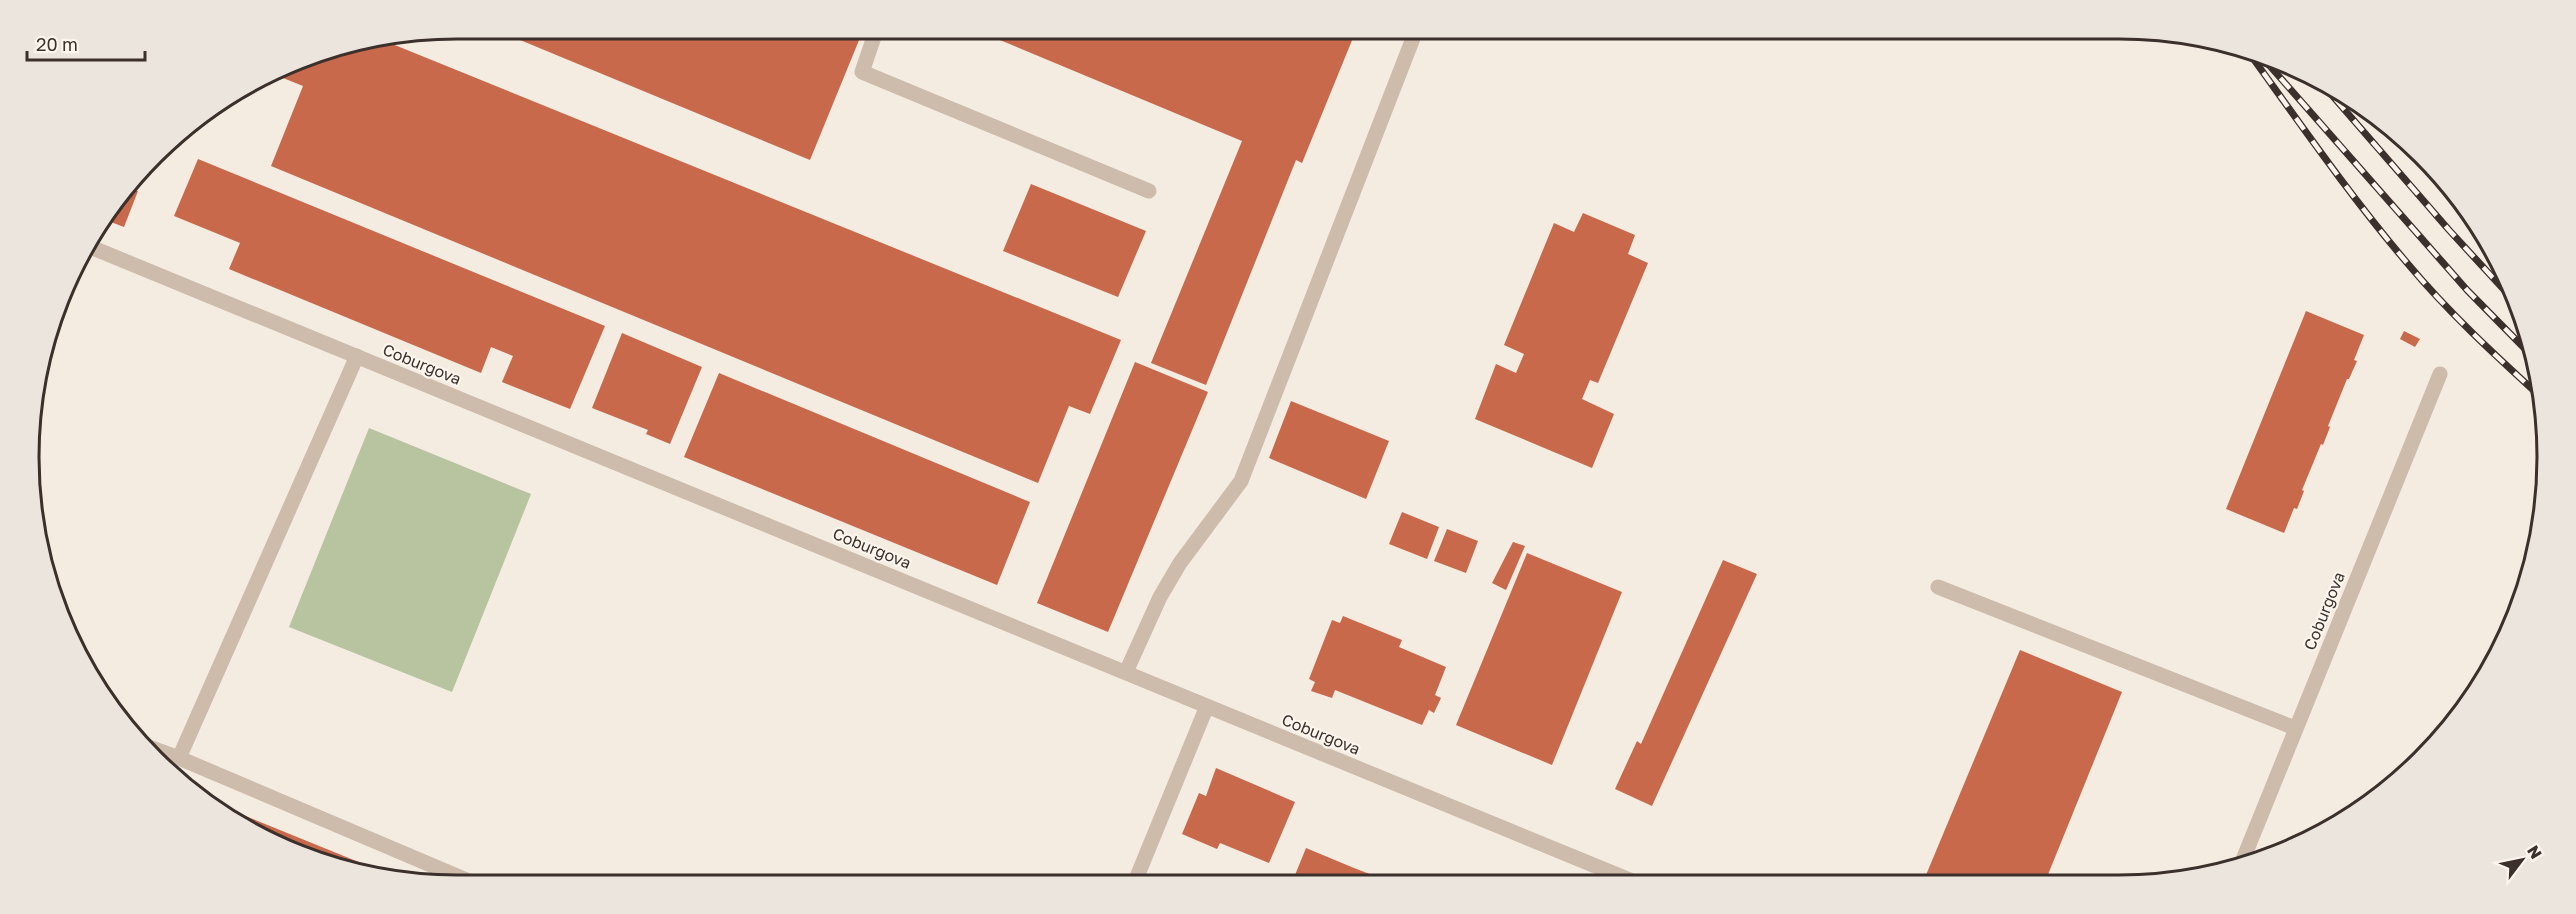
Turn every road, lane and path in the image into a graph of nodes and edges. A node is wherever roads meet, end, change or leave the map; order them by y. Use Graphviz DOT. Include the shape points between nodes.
graph roads {
  1 [pos="873,39"];
  2 [pos="1414,39"];
  3 [pos="1149,191"];
  4 [pos="94,249"];
  5 [pos="357,357"];
  6 [pos="2440,374"];
  7 [pos="1938,587"];
  8 [pos="1126,672"];
  9 [pos="1207,706"];
  10 [pos="2295,728"];
  11 [pos="159,751"];
  12 [pos="179,758"];
  13 [pos="2243,856"];
  14 [pos="454,875"];
  15 [pos="1138,875"];
  16 [pos="1618,875"];
  1 -- 3 [label="street" via="862,72"];
  2 -- 8 [label="street" via="1241,481 1180,563"];
  4 -- 5 [label="street, Coburgova"];
  5 -- 8 [label="street, Coburgova"];
  5 -- 12 [label="street"];
  6 -- 10 [label="street, Coburgova"];
  7 -- 10 [label="street"];
  8 -- 9 [label="street, Coburgova"];
  9 -- 15 [label="street"];
  9 -- 16 [label="street, Coburgova"];
  10 -- 13 [label="street, Coburgova"];
  11 -- 12 [label="street"];
  12 -- 14 [label="street"];
}
